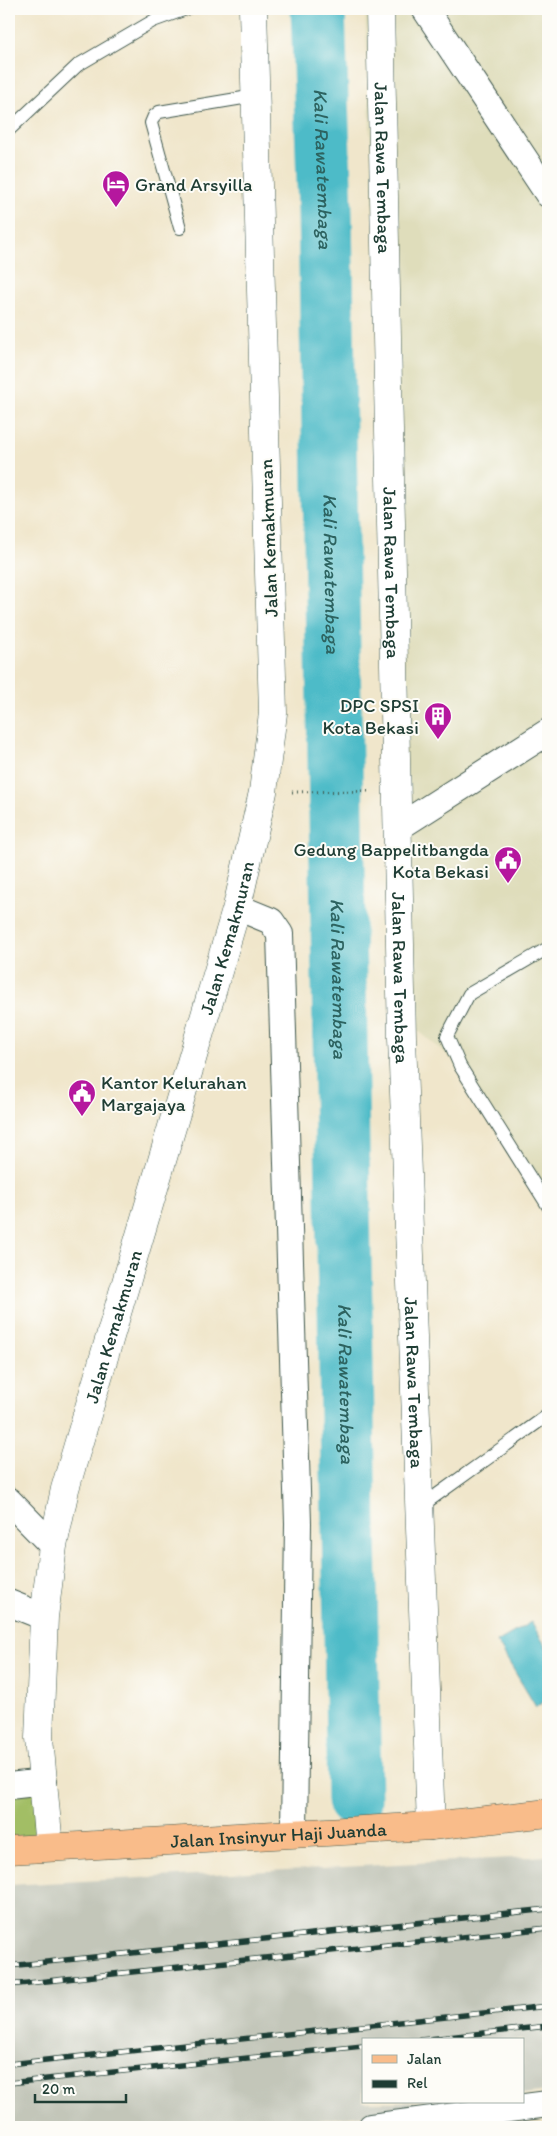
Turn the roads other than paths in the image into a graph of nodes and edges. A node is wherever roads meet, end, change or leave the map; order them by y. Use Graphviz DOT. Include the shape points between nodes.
graph roads {
  1 [pos="186,9"];
  2 [pos="253,9"];
  3 [pos="380,9"];
  4 [pos="425,9"];
  5 [pos="254,96"];
  6 [pos="9,130"];
  7 [pos="548,194"];
  8 [pos="180,228"];
  9 [pos="548,732"];
  10 [pos="399,827"];
  11 [pos="237,907"];
  12 [pos="548,948"];
  13 [pos="548,1206"];
  14 [pos="548,1415"];
  15 [pos="9,1502"];
  16 [pos="419,1508"];
  17 [pos="53,1546"];
  18 [pos="9,1603"];
  19 [pos="44,1617"];
  20 [pos="44,1782"];
  21 [pos="9,1786"];
  22 [pos="548,1813"];
  23 [pos="430,1826"];
  24 [pos="294,1833"];
  25 [pos="49,1847"];
  26 [pos="9,1850"];
  27 [pos="548,2104"];
  28 [pos="386,2126"];
  1 -- 6 [label="lane" via="153,20 78,65"];
  2 -- 5 [label="street, Jalan Kemakmuran"];
  3 -- 10 [label="street, Jalan Rawa Tembaga"];
  4 -- 7 [label="street"];
  5 -- 8 [label="lane" via="159,112 152,119"];
  5 -- 11 [label="street, Jalan Kemakmuran" via="273,713 264,792"];
  9 -- 10 [label="street"];
  10 -- 16 [label="street, Jalan Rawa Tembaga" via="402,1038"];
  11 -- 17 [label="street, Jalan Kemakmuran" via="68,1480"];
  11 -- 24 [label="street" via="271,921 280,934 298,1523"];
  12 -- 13 [label="lane" via="469,994 447,1036 460,1066"];
  14 -- 16 [label="lane"];
  15 -- 17 [label="street"];
  16 -- 23 [label="street, Jalan Rawa Tembaga"];
  17 -- 19 [label="street, Jalan Kemakmuran"];
  18 -- 19 [label="street"];
  19 -- 20 [label="street, Jalan Kemakmuran" via="39,1738"];
  20 -- 21 [label="street"];
  20 -- 25 [label="street, Jalan Kemakmuran"];
  22 -- 23 [label="main road, Jalan Insinyur Haji Juanda"];
  23 -- 24 [label="main road, Jalan Insinyur Haji Juanda"];
  24 -- 25 [label="main road, Jalan Insinyur Haji Juanda"];
  25 -- 26 [label="main road, Jalan Insinyur Haji Juanda"];
  27 -- 28 [label="street"];
}
